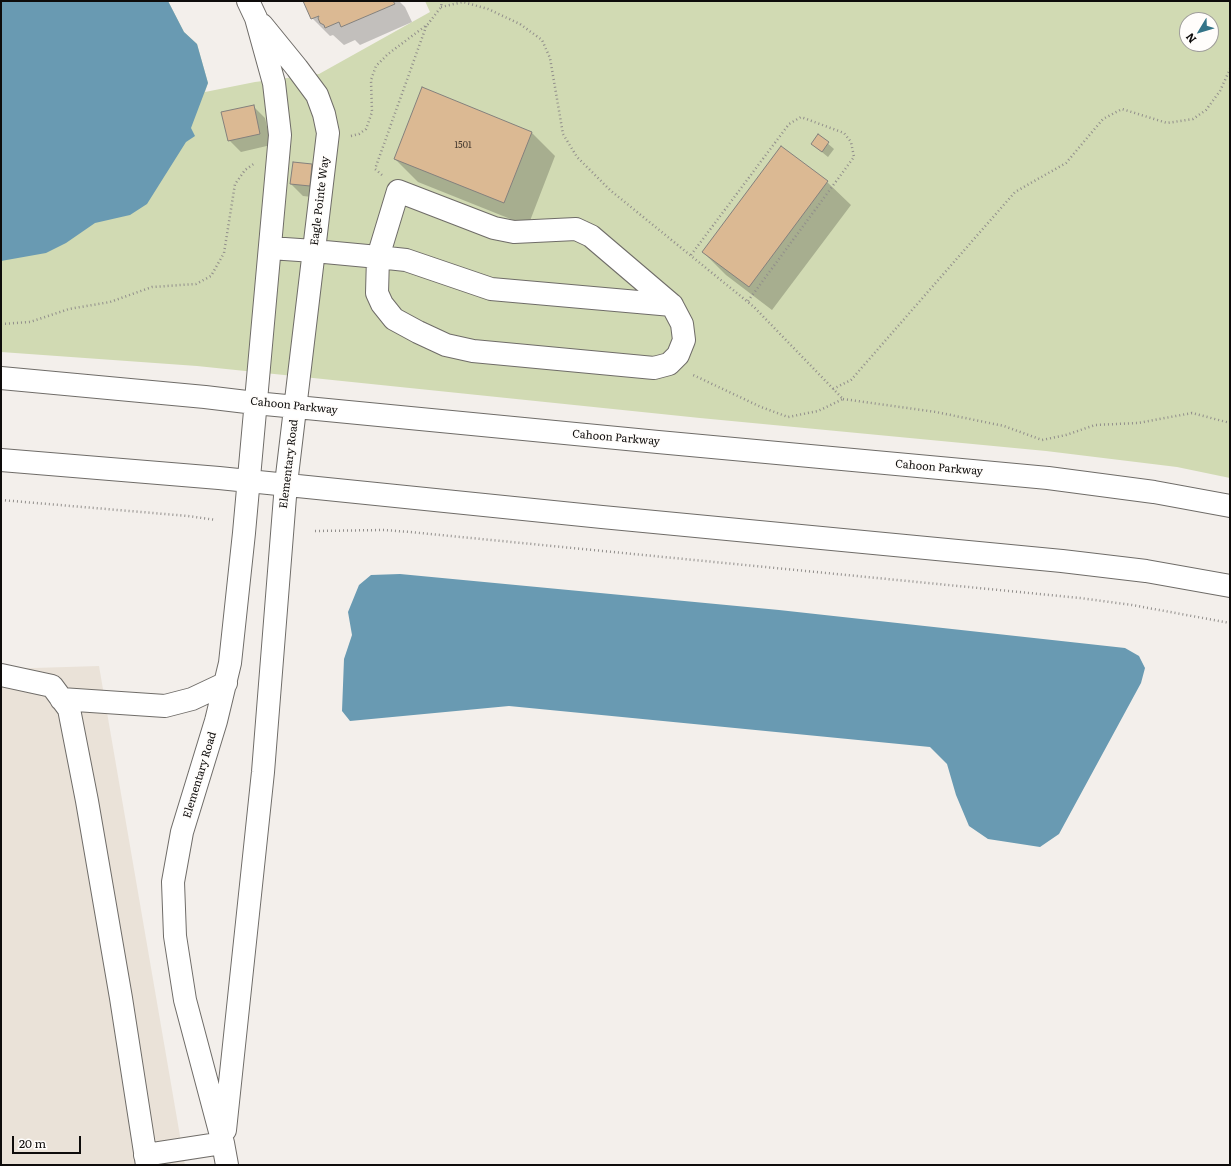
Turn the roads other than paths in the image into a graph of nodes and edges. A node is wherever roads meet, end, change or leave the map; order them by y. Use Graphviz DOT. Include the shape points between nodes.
graph roads {
  1 [pos="252,9"];
  2 [pos="270,248"];
  3 [pos="314,252"];
  4 [pos="378,257"];
  5 [pos="672,305"];
  6 [pos="1,378"];
  7 [pos="256,403"];
  8 [pos="296,406"];
  9 [pos="1,460"];
  10 [pos="249,481"];
  11 [pos="286,484"];
  12 [pos="1230,506"];
  13 [pos="1230,586"];
  14 [pos="1,674"];
  15 [pos="226,684"];
  16 [pos="61,699"];
  17 [pos="223,1143"];
  18 [pos="146,1160"];
  19 [pos="227,1165"];
  1 -- 2 [label="street, Eagle Pointe Way" via="274,83 280,135"];
  1 -- 3 [label="street, Eagle Pointe Way" via="317,95 324,114 328,133"];
  2 -- 3 [label="street"];
  2 -- 7 [label="street, Eagle Pointe Way"];
  3 -- 4 [label="street"];
  3 -- 8 [label="street, Eagle Pointe Way"];
  4 -- 5 [label="street" via="406,260 491,289"];
  4 -- 5 [label="street" via="398,191 494,228 514,232 576,229 591,236"];
  4 -- 5 [label="street" via="377,293 394,319 446,345 473,351 654,368 669,364 678,355 684,340 682,324"];
  6 -- 7 [label="street, Cahoon Parkway"];
  7 -- 8 [label="street, Cahoon Parkway"];
  7 -- 10 [label="street, Elementary Road"];
  8 -- 11 [label="street, Elementary Road"];
  8 -- 12 [label="street, Cahoon Parkway" via="1048,478 1154,492"];
  9 -- 10 [label="street"];
  10 -- 11 [label="street"];
  10 -- 15 [label="street, Elementary Road"];
  11 -- 13 [label="street" via="1104,565"];
  11 -- 17 [label="street, Elementary Road" via="263,772"];
  14 -- 16 [label="street" via="52,686"];
  15 -- 16 [label="street" via="192,699 165,706"];
  15 -- 17 [label="street, Elementary Road" via="182,832 172,882 175,936 185,1000"];
  16 -- 18 [label="street" via="69,709 87,801"];
  17 -- 18 [label="street"];
  17 -- 19 [label="street, Elementary Road"];
}
